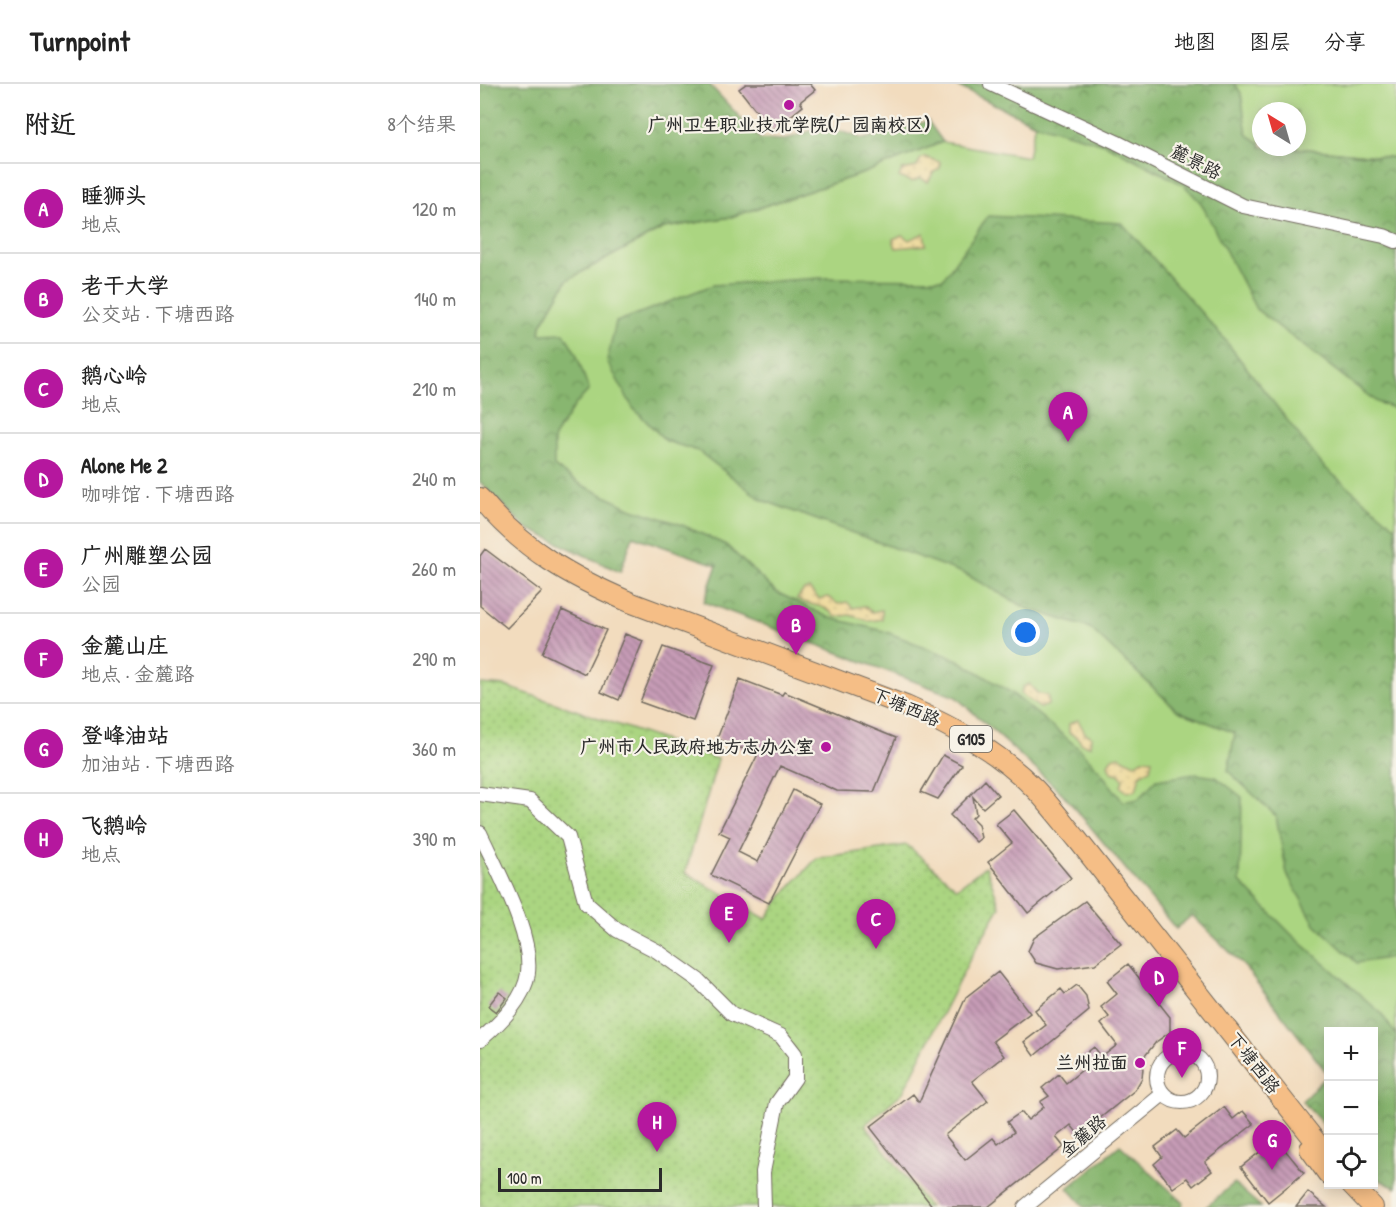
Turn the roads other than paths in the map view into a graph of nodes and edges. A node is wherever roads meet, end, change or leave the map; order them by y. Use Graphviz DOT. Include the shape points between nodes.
graph roads {
  1 [pos="991,84"];
  2 [pos="1396,241"];
  3 [pos="480,498"];
  4 [pos="480,516"];
  5 [pos="480,794"];
  6 [pos="480,833"];
  7 [pos="480,1040"];
  8 [pos="1163,1094"];
  9 [pos="1324,1151"];
  10 [pos="1324,1168"];
  11 [pos="1341,1189"];
  12 [pos="1355,1189"];
  13 [pos="764,1207"];
  14 [pos="1025,1207"];
  15 [pos="1357,1207"];
  16 [pos="1373,1207"];
  1 -- 2 [label="street, 麓景路" via="1243,206"];
  3 -- 9 [label="highway, 下塘西路 / G105" via="520,540 574,577 632,603 906,706 947,725 1002,760 1070,830"];
  4 -- 10 [label="highway, 下塘西路 / G105" via="531,564 581,594 923,727 971,752 1000,773 1062,837"];
  5 -- 13 [label="street" via="530,801 568,837 586,903 618,930 698,980 732,1014 782,1036 795,1054 795,1078 777,1103 764,1172"];
  6 -- 7 [label="street" via="514,907 528,955 527,982 513,1008"];
  8 -- 14 [label="street, 金麓路"];
  11 -- 15 [label="highway"];
  12 -- 16 [label="highway"];
}
